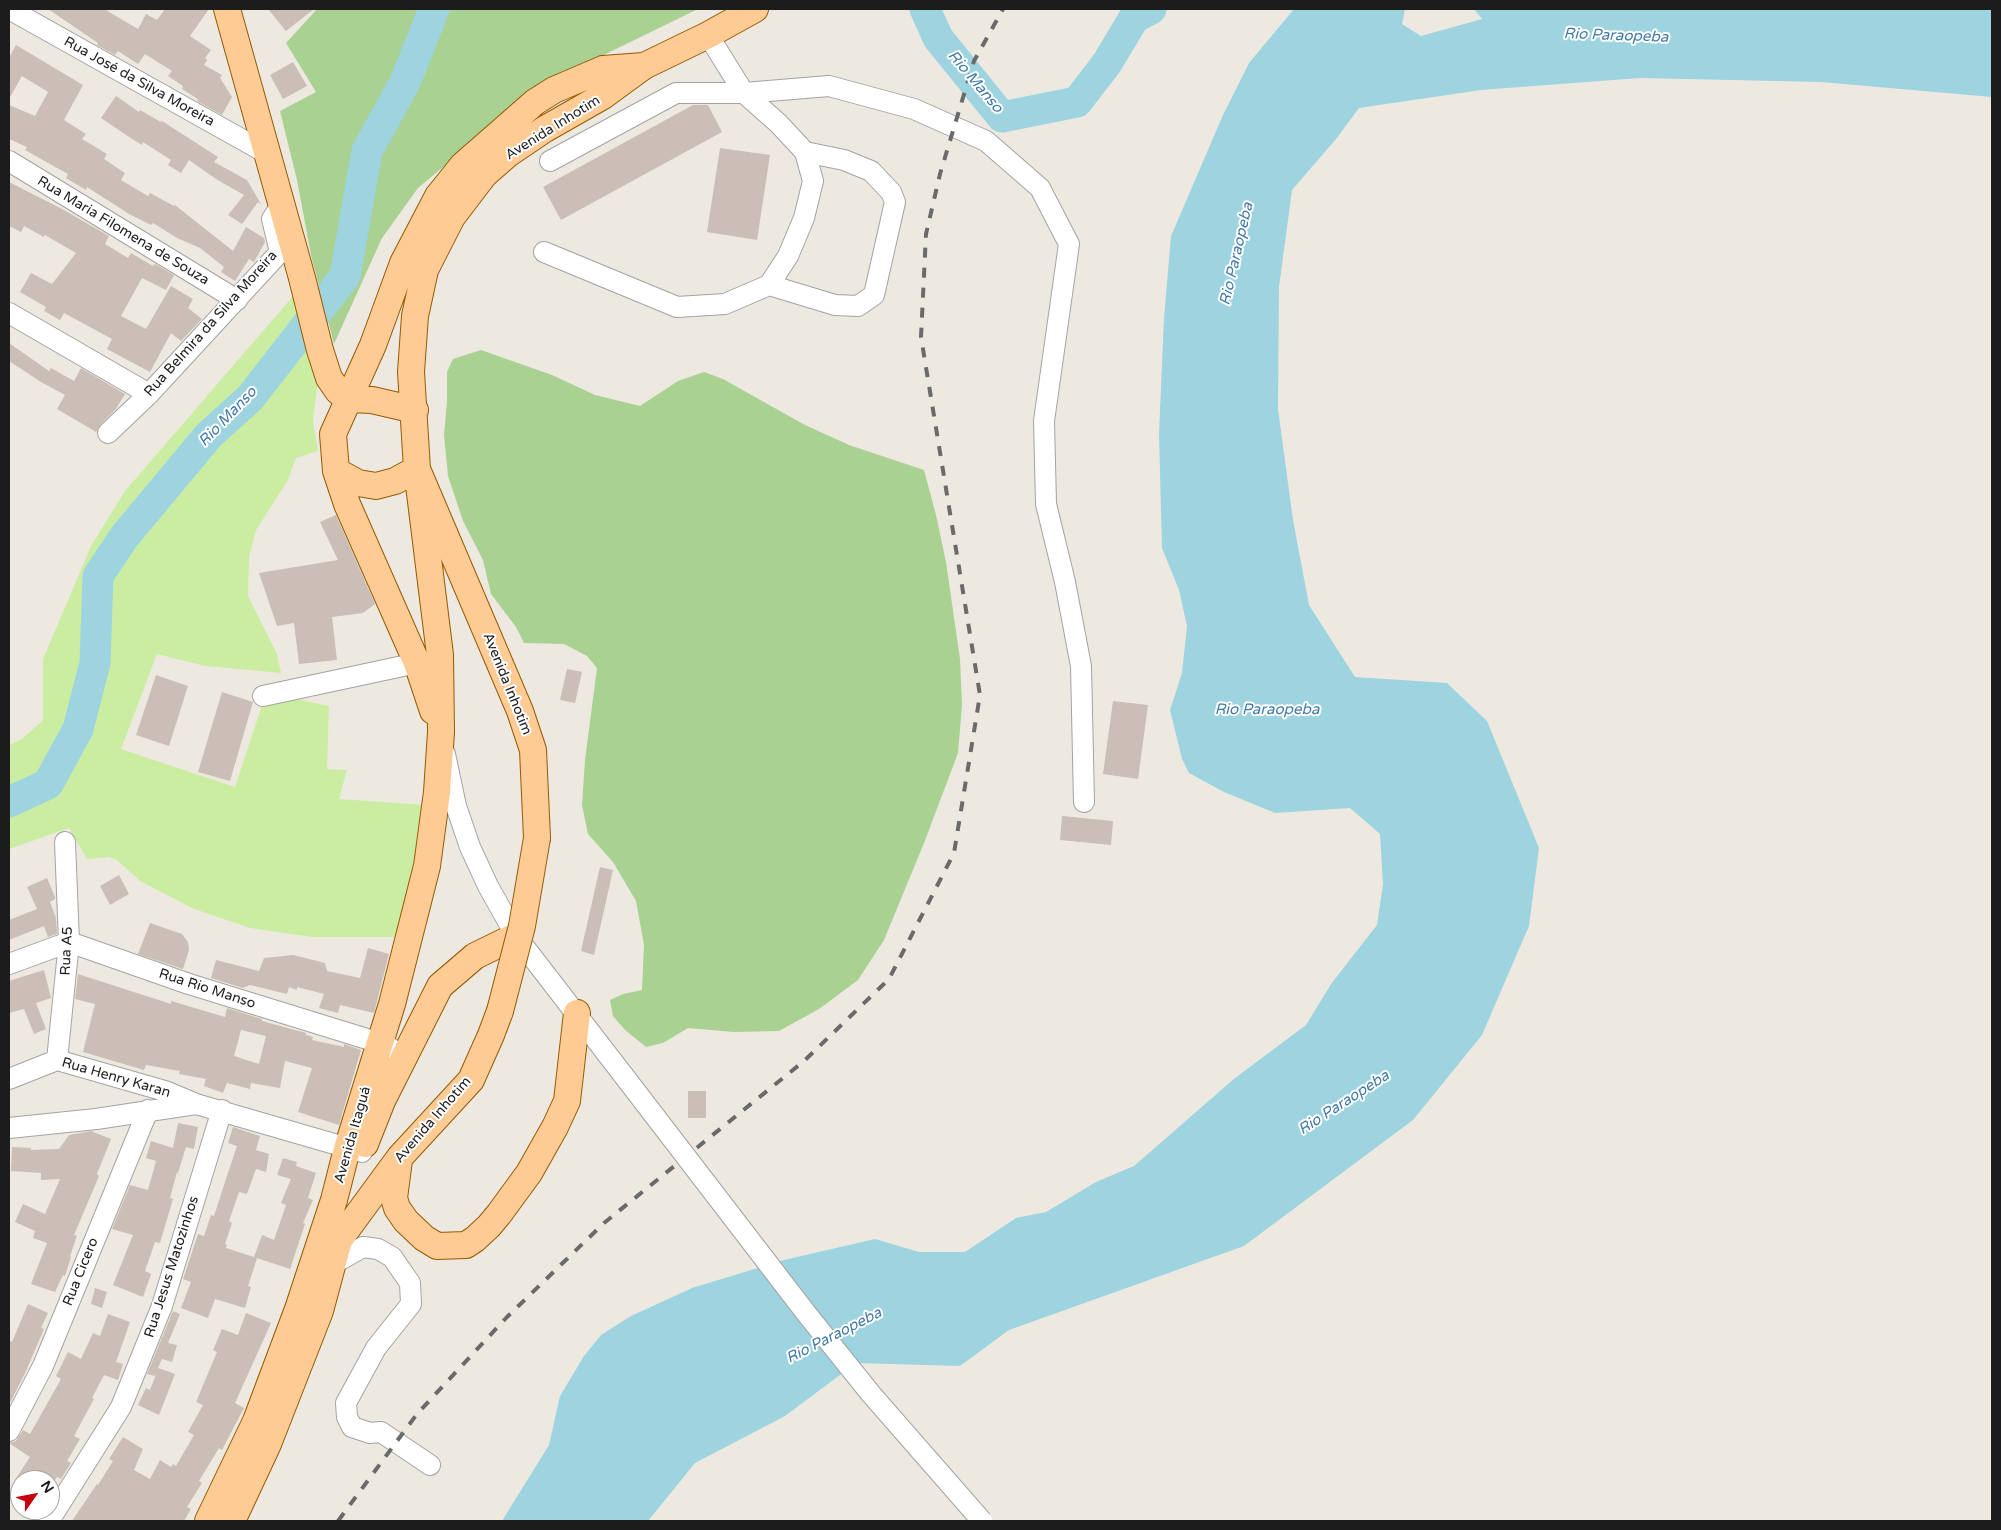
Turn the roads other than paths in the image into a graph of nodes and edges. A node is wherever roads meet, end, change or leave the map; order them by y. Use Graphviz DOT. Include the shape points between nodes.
graph roads {
  1 [pos="9,9"];
  2 [pos="227,9"];
  3 [pos="755,9"];
  4 [pos="708,34"];
  5 [pos="644,66"];
  6 [pos="744,93"];
  7 [pos="805,152"];
  8 [pos="268,154"];
  9 [pos="9,161"];
  10 [pos="550,161"];
  11 [pos="282,204"];
  12 [pos="544,252"];
  13 [pos="769,285"];
  14 [pos="237,300"];
  15 [pos="9,313"];
  16 [pos="149,394"];
  17 [pos="348,399"];
  18 [pos="414,410"];
  19 [pos="108,433"];
  20 [pos="417,469"];
  21 [pos="336,471"];
  22 [pos="416,662"];
  23 [pos="263,696"];
  24 [pos="441,732"];
  25 [pos="1084,802"];
  26 [pos="66,842"];
  27 [pos="516,936"];
  28 [pos="69,942"];
  29 [pos="9,964"];
  30 [pos="401,972"];
  31 [pos="440,986"];
  32 [pos="577,1013"];
  33 [pos="380,1043"];
  34 [pos="405,1055"];
  35 [pos="57,1060"];
  36 [pos="9,1079"];
  37 [pos="196,1104"];
  38 [pos="148,1110"];
  39 [pos="222,1110"];
  40 [pos="9,1128"];
  41 [pos="355,1150"];
  42 [pos="400,1157"];
  43 [pos="336,1252"];
  44 [pos="9,1431"];
  45 [pos="430,1465"];
  46 [pos="49,1521"];
  47 [pos="208,1521"];
  48 [pos="232,1521"];
  49 [pos="982,1521"];
  1 -- 8 [label="street, Rua José da Silva Moreira"];
  2 -- 8 [label="main road, Rua Belmira da Silva Moreira"];
  3 -- 4 [label="main road, Avenida Inhotim"];
  4 -- 5 [label="main road, Avenida Inhotim"];
  4 -- 6 [label="street"];
  5 -- 17 [label="main road, Avenida Inhotim" via="603,69 554,90 535,102 463,165 438,196 403,263"];
  5 -- 18 [label="main road, Avenida Inhotim" via="603,96 508,154 484,175 452,217 425,270 415,316 411,372"];
  6 -- 7 [label="street"];
  6 -- 10 [label="street" via="676,93"];
  6 -- 25 [label="street" via="829,86 914,109 986,141 1040,188 1069,244 1044,421 1046,504 1081,666"];
  7 -- 13 [label="street" via="813,181 804,218 788,256"];
  7 -- 13 [label="street" via="844,160 871,171 891,192 894,202 874,295 858,306 836,304"];
  8 -- 11 [label="main road, Rua Belmira da Silva Moreira"];
  9 -- 14 [label="street, Rua Maria Filomena de Souza"];
  11 -- 14 [label="street, Rua Belmira da Silva Moreira" via="272,219 280,252"];
  11 -- 17 [label="main road, Rua Belmira da Silva Moreira" via="329,378"];
  12 -- 13 [label="street" via="677,306 725,304"];
  14 -- 16 [label="street, Rua Belmira da Silva Moreira"];
  15 -- 16 [label="street"];
  16 -- 19 [label="street, Rua Belmira da Silva Moreira"];
  17 -- 18 [label="main road" via="372,400"];
  17 -- 21 [label="main road, Avenida Inhotim" via="333,434"];
  18 -- 20 [label="main road, Avenida Inhotim"];
  20 -- 21 [label="main road" via="395,481 376,486 358,483"];
  20 -- 24 [label="main road, Avenida Itaguá" via="440,655"];
  20 -- 42 [label="main road, Avenida Inhotim, bridge" via="520,711 533,750 537,838 522,926 491,1035 471,1080"];
  21 -- 22 [label="main road, Avenida Inhotim" via="347,504"];
  22 -- 23 [label="street"];
  22 -- 24 [label="main road, Avenida Inhotim"];
  24 -- 27 [label="street" via="456,806 470,847"];
  24 -- 30 [label="main road, Avenida Itaguá" via="427,866"];
  26 -- 28 [label="street, Rua A5"];
  27 -- 31 [label="main road" via="475,956"];
  27 -- 32 [label="street"];
  28 -- 29 [label="street"];
  28 -- 33 [label="street, Rua Rio Manso" via="189,984"];
  28 -- 35 [label="street, Rua A5"];
  30 -- 31 [label="main road"];
  30 -- 33 [label="main road, Avenida Itaguá"];
  31 -- 34 [label="main road"];
  32 -- 42 [label="main road" via="566,1101 555,1127 499,1214 475,1239 466,1245 437,1246 406,1222 394,1198"];
  32 -- 49 [label="street, bridge" via="806,1313 871,1394"];
  33 -- 34 [label="street, Rua Rio Manso"];
  33 -- 41 [label="main road, Avenida Itaguá"];
  34 -- 41 [label="main road"];
  35 -- 36 [label="street, Rua Henry Karan"];
  35 -- 37 [label="street, Rua Henry Karan" via="165,1091"];
  37 -- 38 [label="street, Rua Henry Karan"];
  37 -- 39 [label="street, Rua Henry Karan"];
  38 -- 40 [label="street, Rua Henry Karan"];
  38 -- 44 [label="street, Rua Cicero" via="42,1366"];
  39 -- 41 [label="street, Rua Henry Karan"];
  39 -- 46 [label="street, Rua Jesus Matozinhos" via="162,1306 121,1407"];
  41 -- 43 [label="main road"];
  41 -- 47 [label="main road, Avenida Itaguá" via="334,1200 256,1421"];
  42 -- 43 [label="main road, Avenida Inhotim"];
  43 -- 45 [label="street" via="363,1247 378,1249 392,1257 410,1282 411,1304 376,1348 346,1403 347,1416 352,1427 370,1433 381,1432"];
  43 -- 48 [label="main road, Avenida Inhotim" via="320,1311 268,1444"];
}
